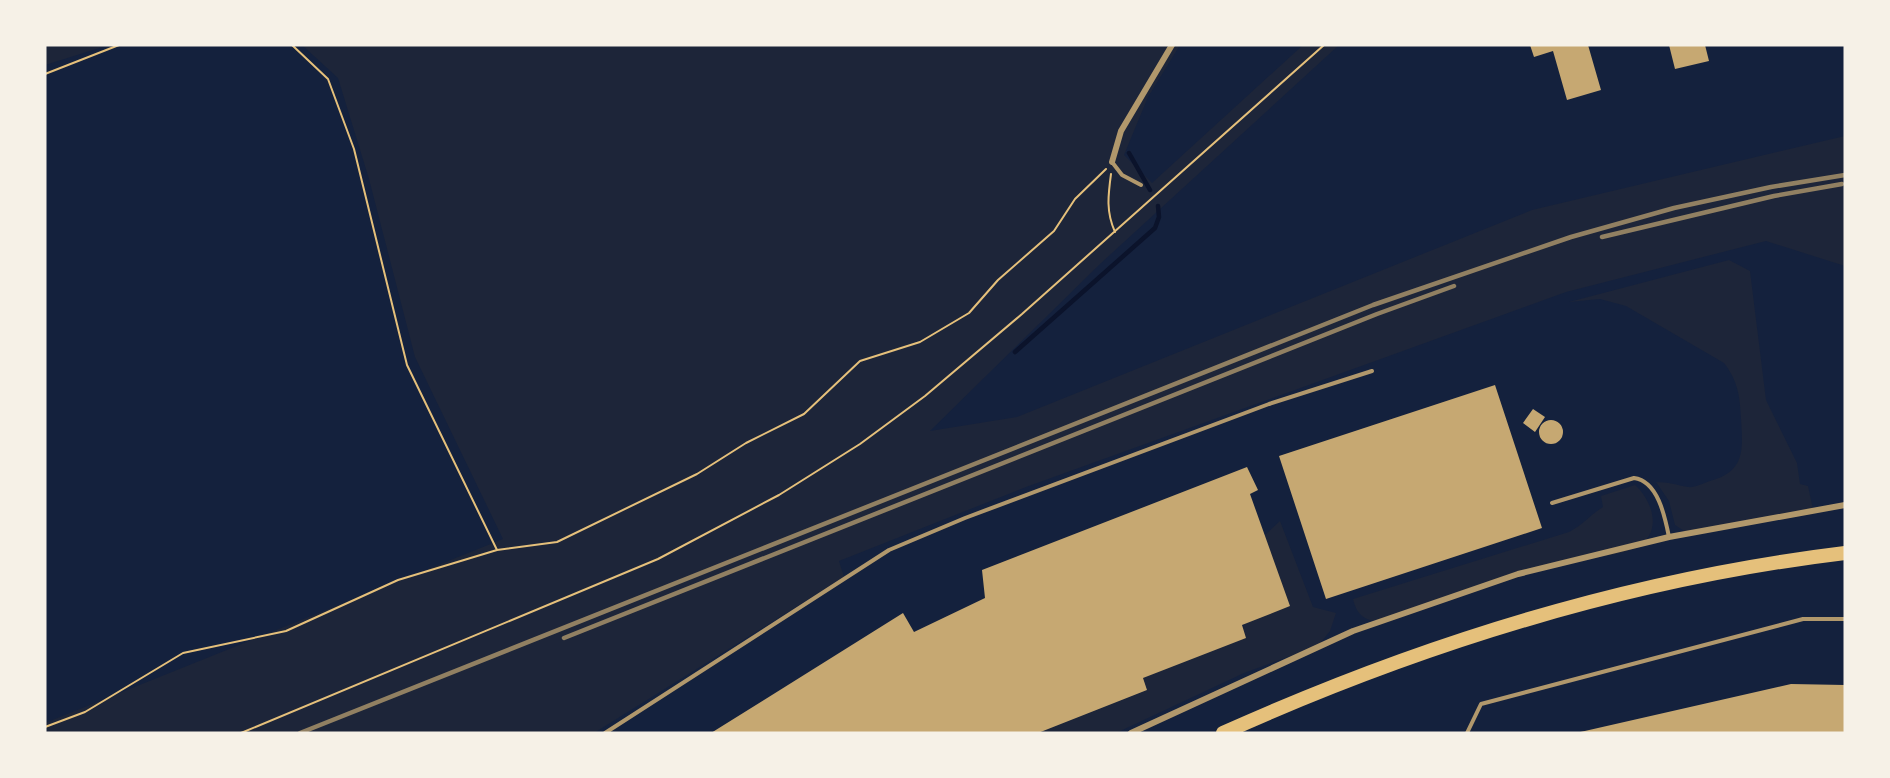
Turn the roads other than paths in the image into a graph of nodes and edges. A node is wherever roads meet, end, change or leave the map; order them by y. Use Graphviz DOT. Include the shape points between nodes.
graph roads {
  1 [pos="1172,45"];
  2 [pos="1112,162"];
  3 [pos="1142,185"];
  4 [pos="1372,371"];
  5 [pos="1552,503"];
  6 [pos="1845,505"];
  7 [pos="1669,537"];
  8 [pos="1845,554"];
  9 [pos="1845,620"];
  10 [pos="605,733"];
  11 [pos="1131,733"];
  12 [pos="1223,733"];
  13 [pos="1467,733"];
  1 -- 2 [label="street" via="1121,131"];
  2 -- 3 [label="lane" via="1122,175"];
  4 -- 10 [label="lane" via="1269,404 889,550"];
  5 -- 7 [label="lane" via="1640,478 1660,504"];
  6 -- 7 [label="street"];
  7 -- 11 [label="street" via="1518,574 1353,631"];
  8 -- 12 [label="main road" via="1682,579 1469,636 1301,698"];
  9 -- 13 [label="lane" via="1803,620 1481,704"];
}
